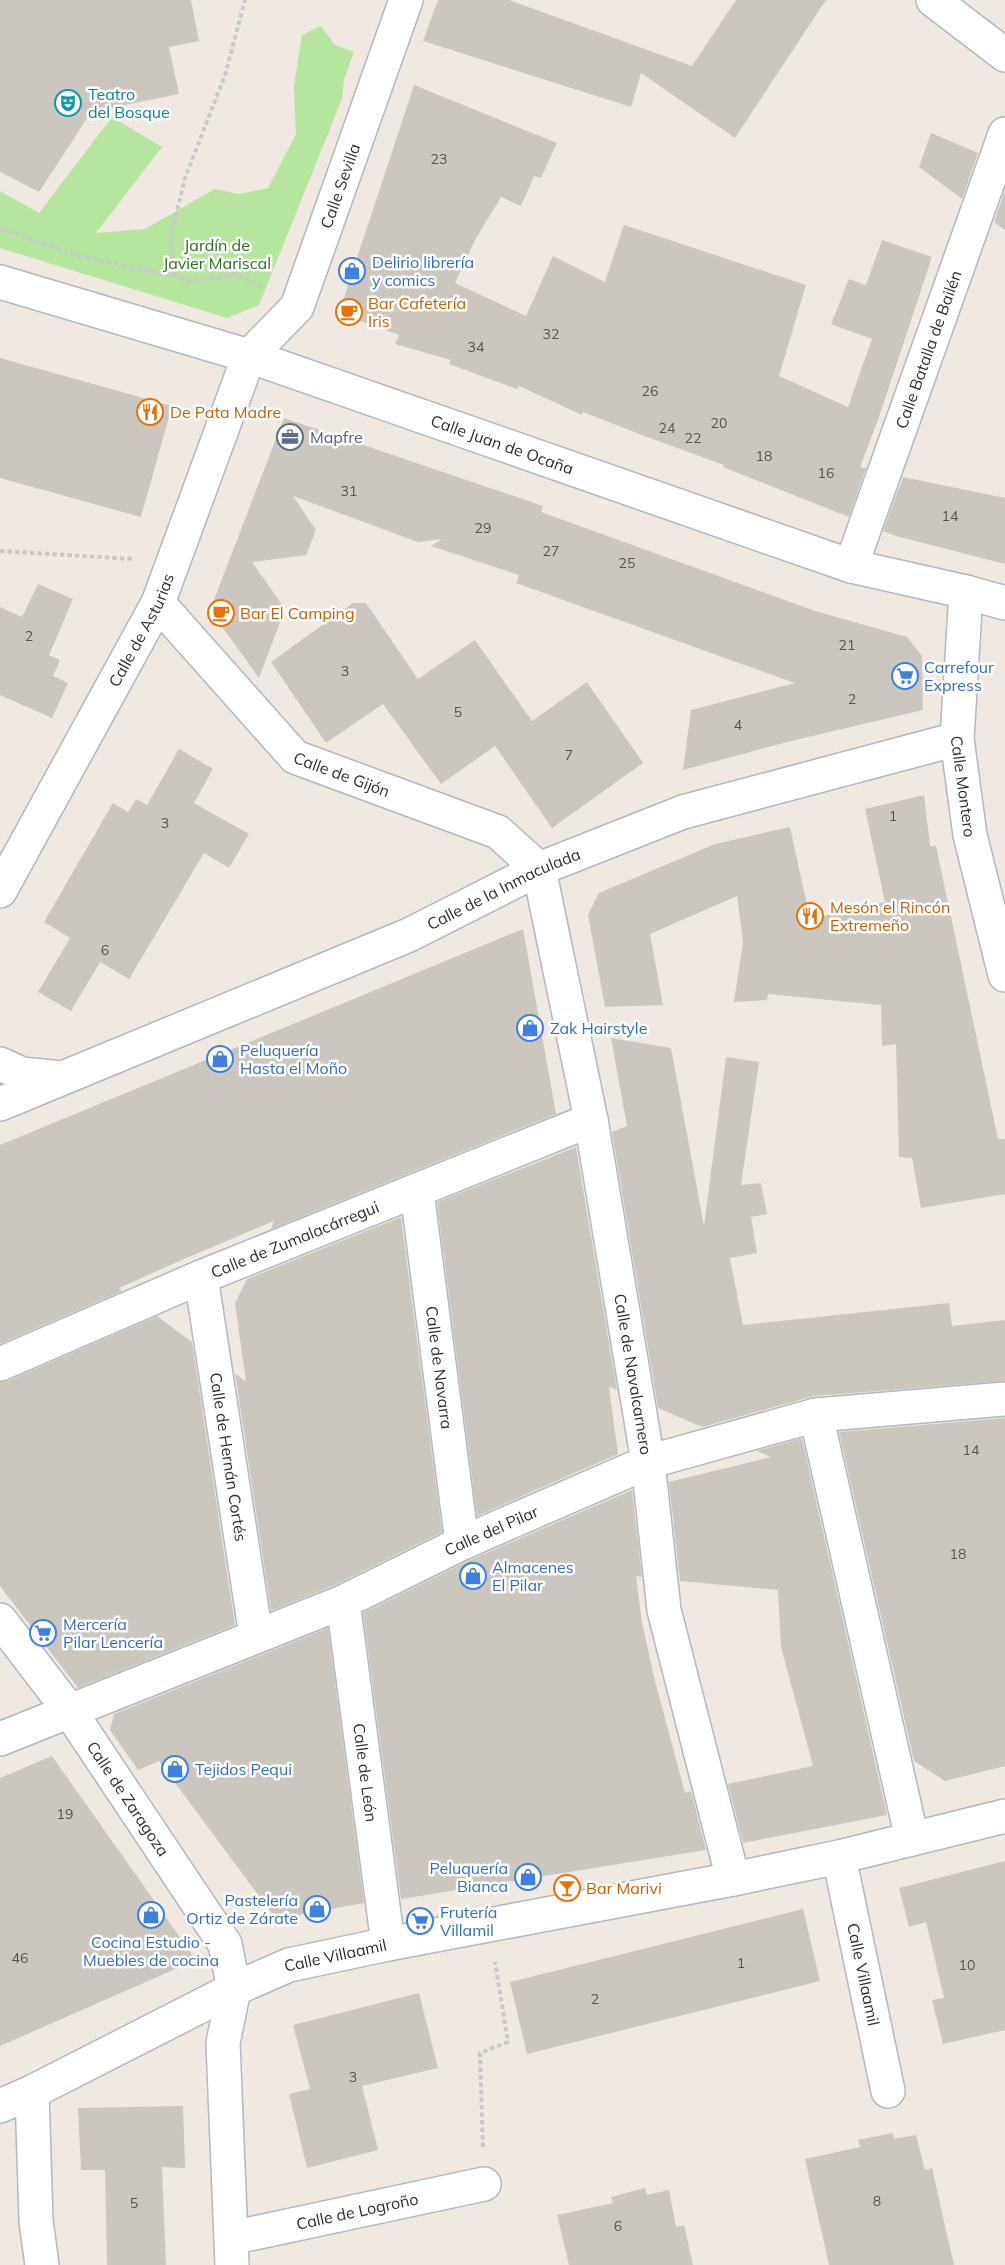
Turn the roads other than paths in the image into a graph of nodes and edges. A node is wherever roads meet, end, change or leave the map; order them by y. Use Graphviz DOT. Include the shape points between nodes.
graph roads {
  1 [pos="406,0"];
  2 [pos="933,0"];
  3 [pos="1005,55"];
  4 [pos="1005,134"];
  5 [pos="0,282"];
  6 [pos="249,356"];
  7 [pos="852,566"];
  8 [pos="966,592"];
  9 [pos="158,603"];
  10 [pos="1005,603"];
  11 [pos="957,739"];
  12 [pos="539,869"];
  13 [pos="0,891"];
  14 [pos="1005,975"];
  15 [pos="0,1064"];
  16 [pos="63,1078"];
  17 [pos="0,1104"];
  18 [pos="591,1120"];
  19 [pos="417,1192"];
  20 [pos="201,1277"];
  21 [pos="0,1364"];
  22 [pos="1005,1399"];
  23 [pos="816,1415"];
  24 [pos="648,1462"];
  25 [pos="462,1543"];
  26 [pos="343,1602"];
  27 [pos="0,1620"];
  28 [pos="256,1636"];
  29 [pos="69,1710"];
  30 [pos="0,1739"];
  31 [pos="1005,1816"];
  32 [pos="912,1839"];
  33 [pos="839,1857"];
  34 [pos="733,1879"];
  35 [pos="388,1944"];
  36 [pos="234,1989"];
  37 [pos="888,2091"];
  38 [pos="32,2092"];
  39 [pos="0,2106"];
  40 [pos="484,2184"];
  41 [pos="232,2252"];
  42 [pos="42,2265"];
  1 -- 6 [label="street, Calle Sevilla" via="297,307"];
  2 -- 3 [label="street"];
  4 -- 7 [label="street, Calle Batalla de Bailén"];
  5 -- 6 [label="street, Calle Juan de Ocaña"];
  6 -- 7 [label="street, Calle Juan de Ocaña"];
  6 -- 9 [label="street, Calle de Asturias"];
  7 -- 8 [label="street, Calle Juan de Ocaña"];
  8 -- 10 [label="street, Calle Juan de Ocaña"];
  8 -- 11 [label="street, Calle Montero"];
  9 -- 12 [label="street, Calle de Gijón" via="295,757 498,832"];
  9 -- 13 [label="street, Calle de Asturias"];
  11 -- 12 [label="street, Calle de la Inmaculada" via="683,812"];
  11 -- 14 [label="street, Calle Montero" via="970,835"];
  12 -- 16 [label="street, Calle de la Inmaculada" via="409,935"];
  12 -- 18 [label="street, Calle de Navalcarnero"];
  15 -- 16 [label="street, Calle de la Inmaculada" via="22,1074"];
  16 -- 17 [label="street, Calle de la Inmaculada"];
  18 -- 19 [label="street, Calle de Zumalacárregui"];
  18 -- 24 [label="street, Calle de Navalcarnero"];
  19 -- 20 [label="street, Calle de Zumalacárregui"];
  19 -- 25 [label="street, Calle de Navarra"];
  20 -- 21 [label="street, Calle de Zumalacárregui"];
  20 -- 28 [label="street, Calle de Hernán Cortés"];
  22 -- 23 [label="street, Calle del Pilar"];
  23 -- 24 [label="street, Calle del Pilar"];
  23 -- 32 [label="street"];
  24 -- 25 [label="street, Calle del Pilar"];
  24 -- 34 [label="street, Calle de Navalcarnero" via="664,1610"];
  25 -- 26 [label="street, Calle del Pilar"];
  26 -- 28 [label="street, Calle del Pilar"];
  26 -- 35 [label="street, Calle de León"];
  27 -- 29 [label="street, Calle de Zaragoza"];
  28 -- 29 [label="street, Calle del Pilar"];
  29 -- 30 [label="street, Calle del Pilar"];
  29 -- 36 [label="street, Calle de Zaragoza" via="225,1944"];
  31 -- 32 [label="street, Calle Villaamil"];
  32 -- 33 [label="street, Calle Villaamil"];
  33 -- 34 [label="street, Calle Villaamil"];
  33 -- 37 [label="street, Calle Villaamil"];
  34 -- 35 [label="street, Calle Villaamil"];
  35 -- 36 [label="street, Calle Villaamil" via="290,1965"];
  36 -- 38 [label="street, Calle Villaamil"];
  36 -- 41 [label="street, Calle de Logroño" via="223,2043"];
  38 -- 39 [label="street, Calle Villaamil"];
  38 -- 42 [label="street" via="36,2221"];
  40 -- 41 [label="street, Calle de Logroño"];
}
